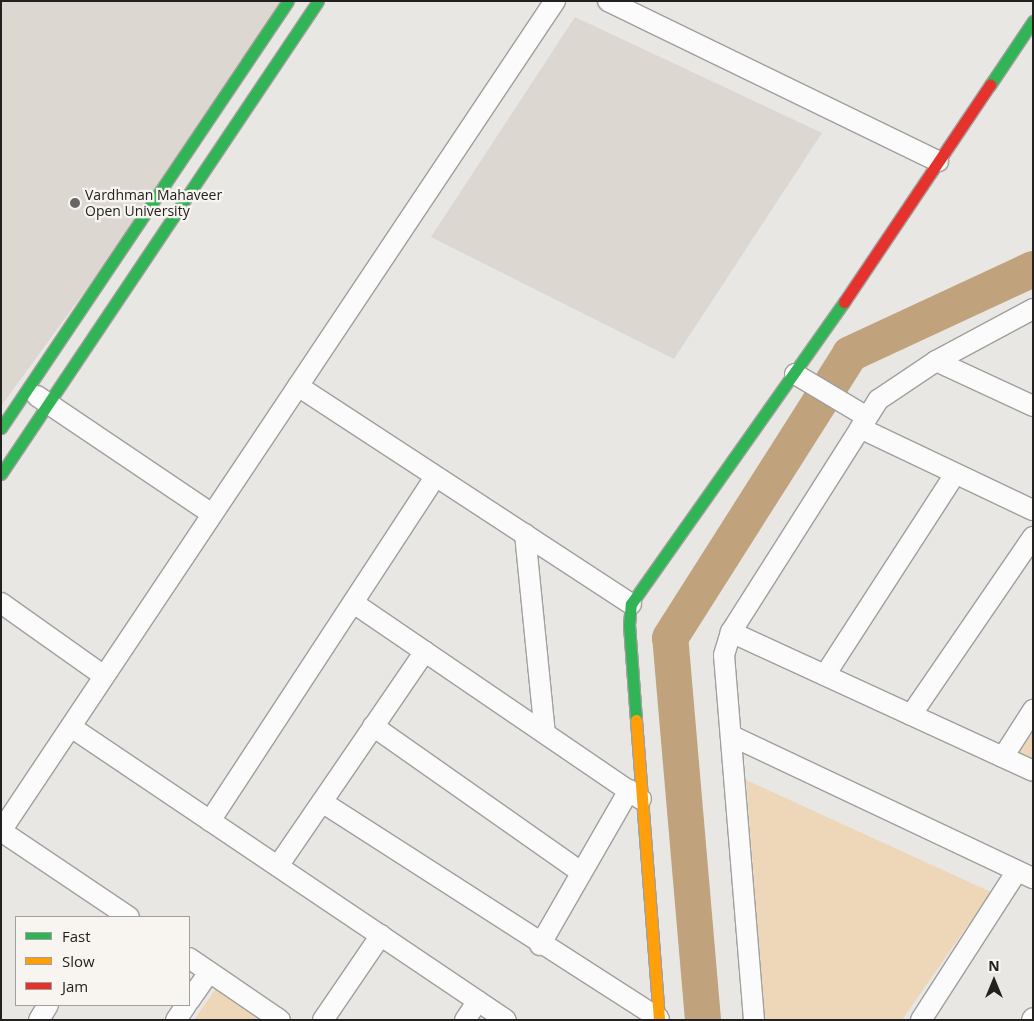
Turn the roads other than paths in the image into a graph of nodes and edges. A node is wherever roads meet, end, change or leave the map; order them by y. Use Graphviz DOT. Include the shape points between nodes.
graph roads {
  1 [pos="288,1"];
  2 [pos="318,1"];
  3 [pos="555,1"];
  4 [pos="608,1"];
  5 [pos="1033,21"];
  6 [pos="938,161"];
  7 [pos="1033,309"];
  8 [pos="936,361"];
  9 [pos="800,377"];
  10 [pos="298,386"];
  11 [pos="27,389"];
  12 [pos="48,404"];
  13 [pos="1033,406"];
  14 [pos="860,418"];
  15 [pos="1,428"];
  16 [pos="1,474"];
  17 [pos="955,474"];
  18 [pos="436,476"];
  19 [pos="1033,510"];
  20 [pos="212,514"];
  21 [pos="525,534"];
  22 [pos="1033,537"];
  23 [pos="1,603"];
  24 [pos="355,604"];
  25 [pos="631,604"];
  26 [pos="731,632"];
  27 [pos="425,651"];
  28 [pos="825,675"];
  29 [pos="104,676"];
  30 [pos="1033,710"];
  31 [pos="911,715"];
  32 [pos="373,726"];
  33 [pos="71,727"];
  34 [pos="545,733"];
  35 [pos="732,736"];
  36 [pos="1003,757"];
  37 [pos="1033,771"];
  38 [pos="635,794"];
  39 [pos="322,802"];
  40 [pos="210,821"];
  41 [pos="1,831"];
  42 [pos="278,866"];
  43 [pos="581,872"];
  44 [pos="1025,875"];
  45 [pos="107,911"];
  46 [pos="125,916"];
  47 [pos="381,936"];
  48 [pos="540,944"];
  49 [pos="190,959"];
  50 [pos="209,972"];
  51 [pos="190,1000"];
  52 [pos="478,1001"];
  53 [pos="47,1006"];
  54 [pos="185,1006"];
  55 [pos="659,1019"];
  56 [pos="39,1020"];
  57 [pos="176,1020"];
  58 [pos="280,1020"];
  59 [pos="323,1020"];
  60 [pos="465,1020"];
  61 [pos="506,1020"];
  62 [pos="754,1020"];
  63 [pos="921,1020"];
  1 -- 11 [label="street"];
  2 -- 12 [label="street"];
  3 -- 10 [label="street"];
  4 -- 6 [label="street"];
  5 -- 6 [label="street"];
  6 -- 9 [label="street"];
  7 -- 8 [label="street"];
  8 -- 13 [label="street"];
  8 -- 14 [label="street" via="878,400"];
  9 -- 14 [label="street"];
  9 -- 25 [label="street"];
  10 -- 18 [label="street"];
  10 -- 20 [label="street"];
  11 -- 12 [label="street"];
  11 -- 15 [label="street"];
  12 -- 16 [label="street"];
  12 -- 20 [label="street"];
  14 -- 17 [label="street"];
  14 -- 26 [label="street"];
  17 -- 19 [label="street"];
  17 -- 28 [label="street"];
  18 -- 21 [label="street"];
  18 -- 24 [label="street"];
  20 -- 29 [label="street"];
  21 -- 25 [label="street"];
  21 -- 34 [label="street"];
  22 -- 31 [label="street"];
  23 -- 29 [label="street"];
  24 -- 27 [label="street"];
  24 -- 40 [label="street"];
  25 -- 38 [label="street"];
  26 -- 28 [label="street"];
  26 -- 35 [label="street" via="724,655"];
  27 -- 32 [label="street"];
  27 -- 34 [label="street"];
  28 -- 31 [label="street"];
  29 -- 33 [label="street"];
  30 -- 36 [label="street"];
  31 -- 36 [label="street"];
  32 -- 39 [label="street"];
  32 -- 43 [label="street"];
  33 -- 40 [label="street"];
  33 -- 41 [label="street"];
  34 -- 38 [label="street"];
  35 -- 44 [label="street"];
  35 -- 62 [label="street"];
  36 -- 37 [label="street"];
  38 -- 43 [label="street"];
  38 -- 55 [label="street"];
  39 -- 42 [label="street"];
  39 -- 48 [label="street"];
  40 -- 42 [label="street"];
  41 -- 45 [label="street"];
  42 -- 47 [label="street"];
  43 -- 48 [label="street"];
  44 -- 63 [label="street"];
  45 -- 46 [label="street"];
  47 -- 52 [label="street"];
  47 -- 59 [label="street"];
  48 -- 55 [label="street"];
  49 -- 50 [label="street"];
  50 -- 51 [label="street"];
  50 -- 58 [label="street"];
  52 -- 60 [label="street"];
  52 -- 61 [label="street"];
  53 -- 56 [label="street"];
  54 -- 57 [label="street"];
}
